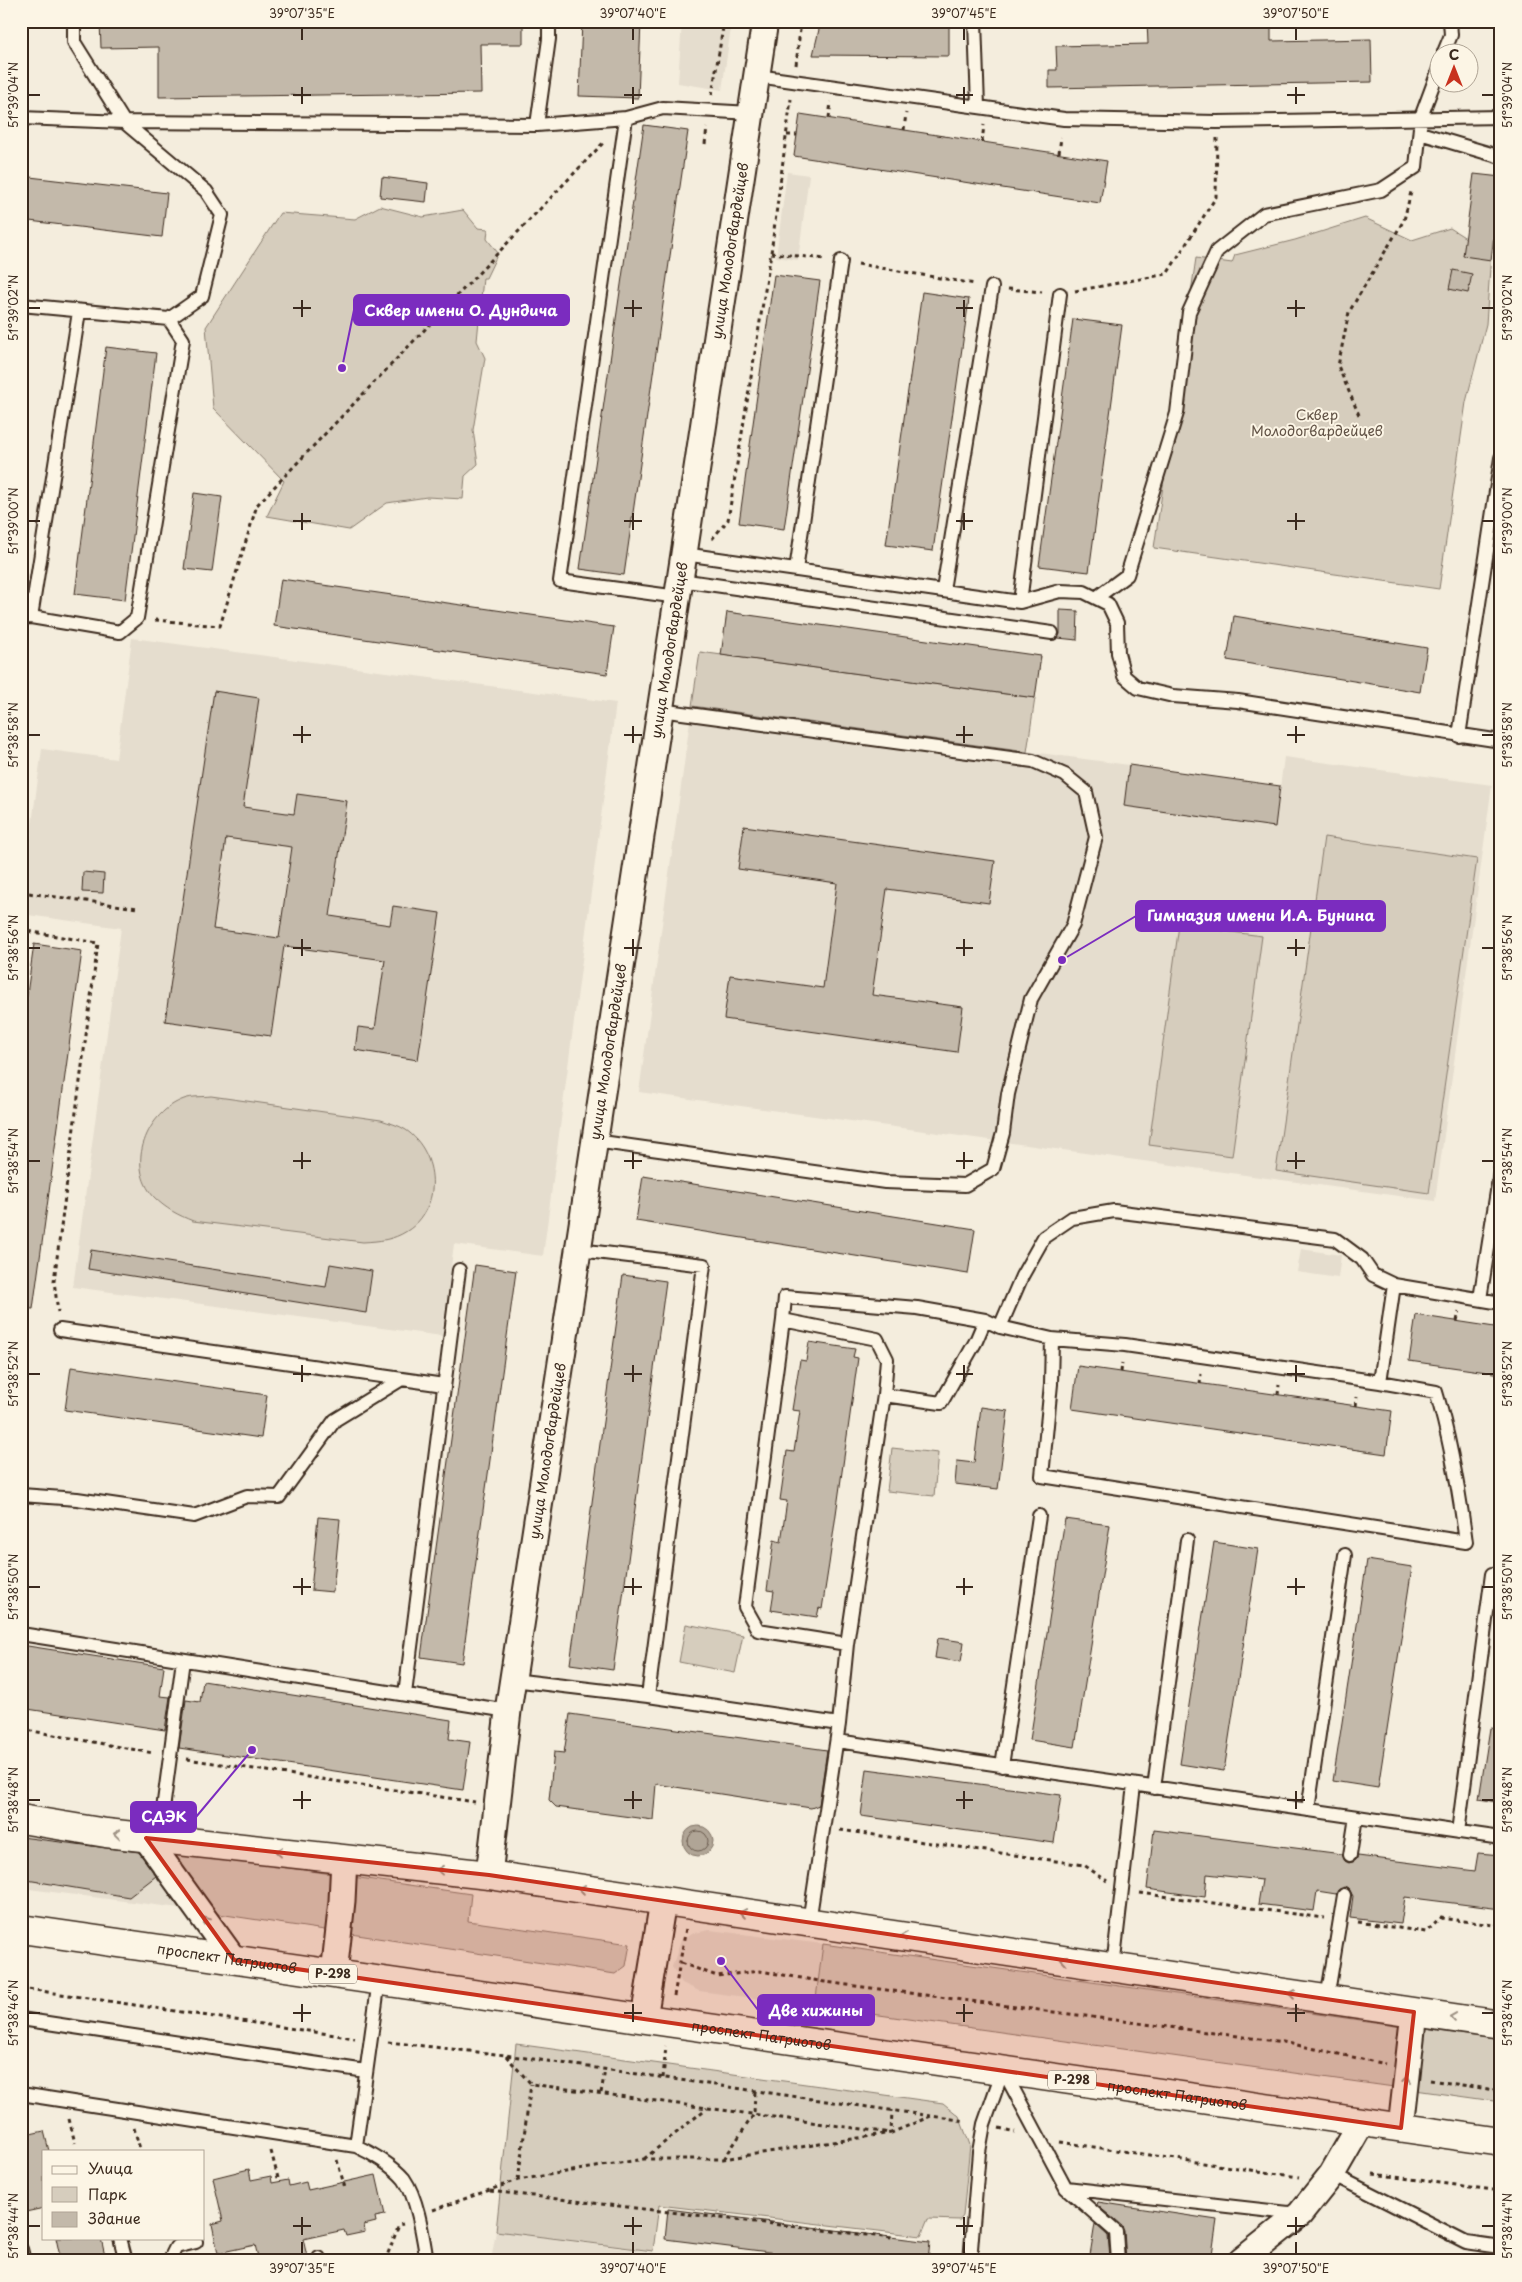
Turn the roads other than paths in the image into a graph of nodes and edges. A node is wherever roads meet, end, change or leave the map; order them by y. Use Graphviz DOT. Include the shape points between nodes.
graph roads {
  1 [pos="74,21"];
  2 [pos="549,21"];
  3 [pos="765,21"];
  4 [pos="975,21"];
  5 [pos="1450,21"];
  6 [pos="1448,42"];
  7 [pos="757,76"];
  8 [pos="1430,92"];
  9 [pos="978,107"];
  10 [pos="751,113"];
  11 [pos="1421,117"];
  12 [pos="1501,117"];
  13 [pos="21,118"];
  14 [pos="626,118"];
  15 [pos="124,122"];
  16 [pos="537,124"];
  17 [pos="1420,133"];
  18 [pos="1501,157"];
  19 [pos="841,261"];
  20 [pos="992,287"];
  21 [pos="1060,294"];
  22 [pos="21,305"];
  23 [pos="79,312"];
  24 [pos="169,319"];
  25 [pos="1501,458"];
  26 [pos="684,554"];
  27 [pos="796,570"];
  28 [pos="679,588"];
  29 [pos="943,590"];
  30 [pos="1096,598"];
  31 [pos="1020,602"];
  32 [pos="26,618"];
  33 [pos="1052,633"];
  34 [pos="660,710"];
  35 [pos="1459,736"];
  36 [pos="1501,741"];
  37 [pos="595,1141"];
  38 [pos="1501,1166"];
  39 [pos="578,1250"];
  40 [pos="458,1270"];
  41 [pos="1394,1285"];
  42 [pos="1480,1299"];
  43 [pos="1501,1303"];
  44 [pos="783,1320"];
  45 [pos="985,1320"];
  46 [pos="1000,1327"];
  47 [pos="60,1330"];
  48 [pos="1052,1339"];
  49 [pos="402,1379"];
  50 [pos="1380,1382"];
  51 [pos="444,1385"];
  52 [pos="884,1395"];
  53 [pos="21,1495"];
  54 [pos="1038,1516"];
  55 [pos="1187,1540"];
  56 [pos="1345,1555"];
  57 [pos="1492,1574"];
  58 [pos="21,1634"];
  59 [pos="847,1644"];
  60 [pos="183,1660"];
  61 [pos="513,1680"];
  62 [pos="405,1694"];
  63 [pos="648,1696"];
  64 [pos="508,1711"];
  65 [pos="839,1724"];
  66 [pos="837,1741"];
  67 [pos="1002,1766"];
  68 [pos="1134,1785"];
  69 [pos="1154,1788"];
  70 [pos="1308,1810"];
  71 [pos="1356,1817"];
  72 [pos="21,1818"];
  73 [pos="1458,1832"];
  74 [pos="153,1838"];
  75 [pos="1501,1838"];
  76 [pos="1350,1855"];
  77 [pos="344,1860"];
  78 [pos="489,1875"];
  79 [pos="1344,1895"];
  80 [pos="663,1901"];
  81 [pos="809,1922"];
  82 [pos="21,1929"];
  83 [pos="234,1960"];
  84 [pos="1113,1967"];
  85 [pos="334,1974"];
  86 [pos="379,1980"];
  87 [pos="1327,1999"];
  88 [pos="1414,2012"];
  89 [pos="644,2018"];
  90 [pos="21,2019"];
  91 [pos="1501,2025"];
  92 [pos="1003,2070"];
  93 [pos="366,2071"];
  94 [pos="21,2094"];
  95 [pos="1362,2122"];
  96 [pos="1401,2128"];
  97 [pos="1501,2142"];
  98 [pos="356,2146"];
  99 [pos="1332,2174"];
  100 [pos="1066,2188"];
  101 [pos="1300,2214"];
  102 [pos="121,2240"];
  103 [pos="196,2240"];
  104 [pos="1501,2247"];
  105 [pos="21,2249"];
  106 [pos="24,2261"];
  107 [pos="126,2261"];
  108 [pos="169,2261"];
  109 [pos="428,2261"];
  110 [pos="970,2261"];
  111 [pos="1118,2261"];
  112 [pos="1241,2261"];
  1 -- 15 [label="lane" via="74,42"];
  2 -- 16 [label="lane"];
  3 -- 7 [label="street, улица Молодогвардейцев"];
  4 -- 9 [label="lane"];
  5 -- 6 [label="lane"];
  7 -- 9 [label="lane"];
  7 -- 10 [label="street, улица Молодогвардейцев"];
  8 -- 11 [label="lane"];
  9 -- 11 [label="lane" via="1064,119 1217,122"];
  10 -- 14 [label="lane" via="664,108"];
  10 -- 26 [label="street, улица Молодогвардейцев"];
  11 -- 12 [label="lane"];
  11 -- 17 [label="lane"];
  13 -- 15 [label="lane"];
  14 -- 16 [label="lane"];
  14 -- 28 [label="lane" via="560,580"];
  15 -- 16 [label="lane"];
  15 -- 24 [label="lane" via="206,191 222,215 202,296"];
  17 -- 18 [label="lane"];
  17 -- 30 [label="lane" via="1416,168 1381,190 1264,214 1217,251 1189,312 1177,413 1127,575"];
  19 -- 27 [label="lane"];
  20 -- 29 [label="lane"];
  21 -- 31 [label="lane"];
  22 -- 23 [label="lane"];
  23 -- 24 [label="lane"];
  23 -- 32 [label="lane"];
  24 -- 32 [label="lane" via="184,340 137,618 120,632"];
  25 -- 35 [label="lane"];
  26 -- 27 [label="lane"];
  26 -- 28 [label="street, улица Молодогвардейцев"];
  27 -- 29 [label="lane"];
  28 -- 33 [label="lane"];
  28 -- 34 [label="street, улица Молодогвардейцев"];
  29 -- 31 [label="lane"];
  30 -- 31 [label="lane" via="1084,592 1060,591"];
  30 -- 35 [label="lane" via="1108,604 1117,623 1118,653 1124,676 1138,688 1173,696 1238,701"];
  34 -- 37 [label="street, улица Молодогвардейцев"];
  34 -- 37 [label="lane" via="1033,761 1065,775 1086,792 1096,838 1073,924 1031,998 993,1169 964,1185 885,1182"];
  35 -- 36 [label="lane"];
  37 -- 39 [label="street, улица Молодогвардейцев"];
  38 -- 42 [label="lane"];
  39 -- 61 [label="street, улица Молодогвардейцев"];
  39 -- 63 [label="lane" via="704,1265"];
  40 -- 51 [label="lane"];
  41 -- 42 [label="lane"];
  41 -- 46 [label="lane" via="1373,1275 1362,1258 1335,1239 1114,1211 1072,1218 1044,1238 1022,1276"];
  41 -- 50 [label="lane"];
  42 -- 43 [label="lane"];
  44 -- 45 [label="lane" via="785,1297 917,1308"];
  44 -- 52 [label="lane" via="877,1340 888,1359"];
  44 -- 59 [label="lane" via="745,1607 758,1630"];
  45 -- 46 [label="lane"];
  45 -- 52 [label="lane" via="941,1403"];
  46 -- 48 [label="lane"];
  47 -- 49 [label="lane"];
  48 -- 50 [label="lane" via="1125,1345"];
  48 -- 50 [label="lane" via="1042,1476 1466,1542 1449,1433 1436,1392"];
  49 -- 51 [label="lane"];
  49 -- 53 [label="lane" via="335,1420 279,1497 247,1496 194,1516 77,1499"];
  51 -- 62 [label="lane"];
  52 -- 59 [label="lane"];
  54 -- 67 [label="lane"];
  55 -- 69 [label="lane"];
  56 -- 70 [label="lane"];
  57 -- 73 [label="lane"];
  58 -- 60 [label="lane"];
  59 -- 65 [label="lane"];
  60 -- 62 [label="lane"];
  60 -- 74 [label="lane" via="171,1756"];
  61 -- 63 [label="lane"];
  61 -- 64 [label="street, улица Молодогвардейцев"];
  62 -- 64 [label="lane"];
  63 -- 65 [label="lane"];
  64 -- 78 [label="street, улица Молодогвардейцев"];
  65 -- 66 [label="lane"];
  66 -- 67 [label="lane"];
  66 -- 81 [label="lane"];
  67 -- 68 [label="lane"];
  68 -- 69 [label="lane"];
  68 -- 84 [label="lane"];
  69 -- 70 [label="lane"];
  70 -- 71 [label="lane"];
  71 -- 73 [label="lane"];
  71 -- 76 [label="lane"];
  74 -- 72 [label="main road, one-way"];
  73 -- 75 [label="lane"];
  77 -- 74 [label="main road, one-way"];
  83 -- 74 [label="street, one-way"];
  78 -- 77 [label="main road, one-way"];
  77 -- 85 [label="street"];
  80 -- 78 [label="main road, one-way"];
  79 -- 87 [label="lane"];
  81 -- 80 [label="main road, one-way"];
  80 -- 89 [label="street"];
  84 -- 81 [label="main road, one-way"];
  82 -- 83 [label="main road, проспект Патриотов / Р-298"];
  83 -- 85 [label="main road, проспект Патриотов / Р-298"];
  87 -- 84 [label="main road, one-way"];
  85 -- 86 [label="main road, проспект Патриотов / Р-298"];
  86 -- 89 [label="main road, проспект Патриотов / Р-298"];
  86 -- 93 [label="lane"];
  87 -- 88 [label="main road"];
  91 -- 88 [label="main road, one-way"];
  96 -- 88 [label="street, one-way"];
  89 -- 92 [label="main road, проспект Патриотов / Р-298"];
  90 -- 93 [label="lane"];
  92 -- 95 [label="main road, проспект Патриотов / Р-298"];
  92 -- 100 [label="lane"];
  92 -- 110 [label="lane" via="984,2124 979,2152"];
  93 -- 98 [label="lane"];
  94 -- 98 [label="lane"];
  95 -- 96 [label="main road, проспект Патриотов / Р-298"];
  95 -- 99 [label="street"];
  96 -- 97 [label="main road, проспект Патриотов / Р-298"];
  98 -- 109 [label="lane" via="374,2154 404,2179 419,2215"];
  99 -- 101 [label="street"];
  99 -- 104 [label="lane" via="1466,2242"];
  100 -- 101 [label="lane"];
  100 -- 111 [label="lane" via="1116,2232"];
  101 -- 112 [label="street"];
  102 -- 107 [label="lane"];
  103 -- 108 [label="lane" via="176,2247"];
  105 -- 106 [label="lane"];
}
